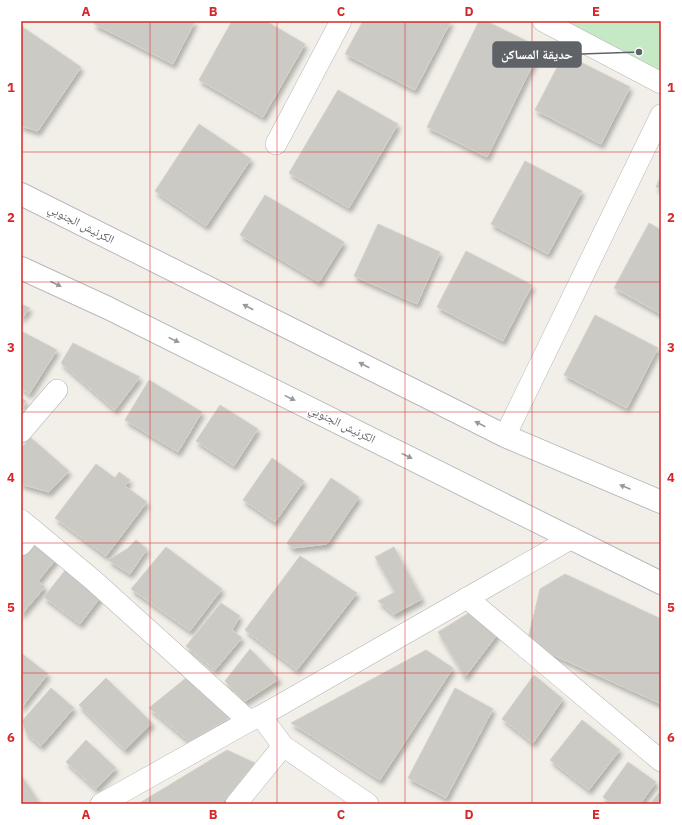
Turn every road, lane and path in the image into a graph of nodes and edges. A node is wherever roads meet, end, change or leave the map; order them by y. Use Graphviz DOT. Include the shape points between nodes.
graph roads {
  1 [pos="341,21"];
  2 [pos="543,21"];
  3 [pos="661,83"];
  4 [pos="661,115"];
  5 [pos="276,144"];
  6 [pos="21,194"];
  7 [pos="21,268"];
  8 [pos="57,390"];
  9 [pos="21,432"];
  10 [pos="505,436"];
  11 [pos="661,502"];
  12 [pos="25,532"];
  13 [pos="572,538"];
  14 [pos="661,583"];
  15 [pos="467,598"];
  16 [pos="255,718"];
  17 [pos="283,746"];
  18 [pos="661,761"];
  19 [pos="101,804"];
  20 [pos="236,804"];
  21 [pos="368,804"];
  1 -- 5 [label="street"];
  2 -- 3 [label="street"];
  4 -- 10 [label="street"];
  10 -- 6 [label="main road, الكرنيش الجنوبي, one-way"];
  7 -- 13 [label="main road, الكرنيش الجنوبي, one-way" via="108,308"];
  8 -- 9 [label="street"];
  11 -- 10 [label="main road, الكرنيش الجنوبي, one-way"];
  12 -- 16 [label="street" via="93,580"];
  13 -- 14 [label="main road, الكرنيش الجنوبي"];
  13 -- 15 [label="street"];
  15 -- 16 [label="street"];
  15 -- 18 [label="street"];
  16 -- 17 [label="street"];
  16 -- 19 [label="street"];
  17 -- 20 [label="street"];
  17 -- 21 [label="street"];
}
